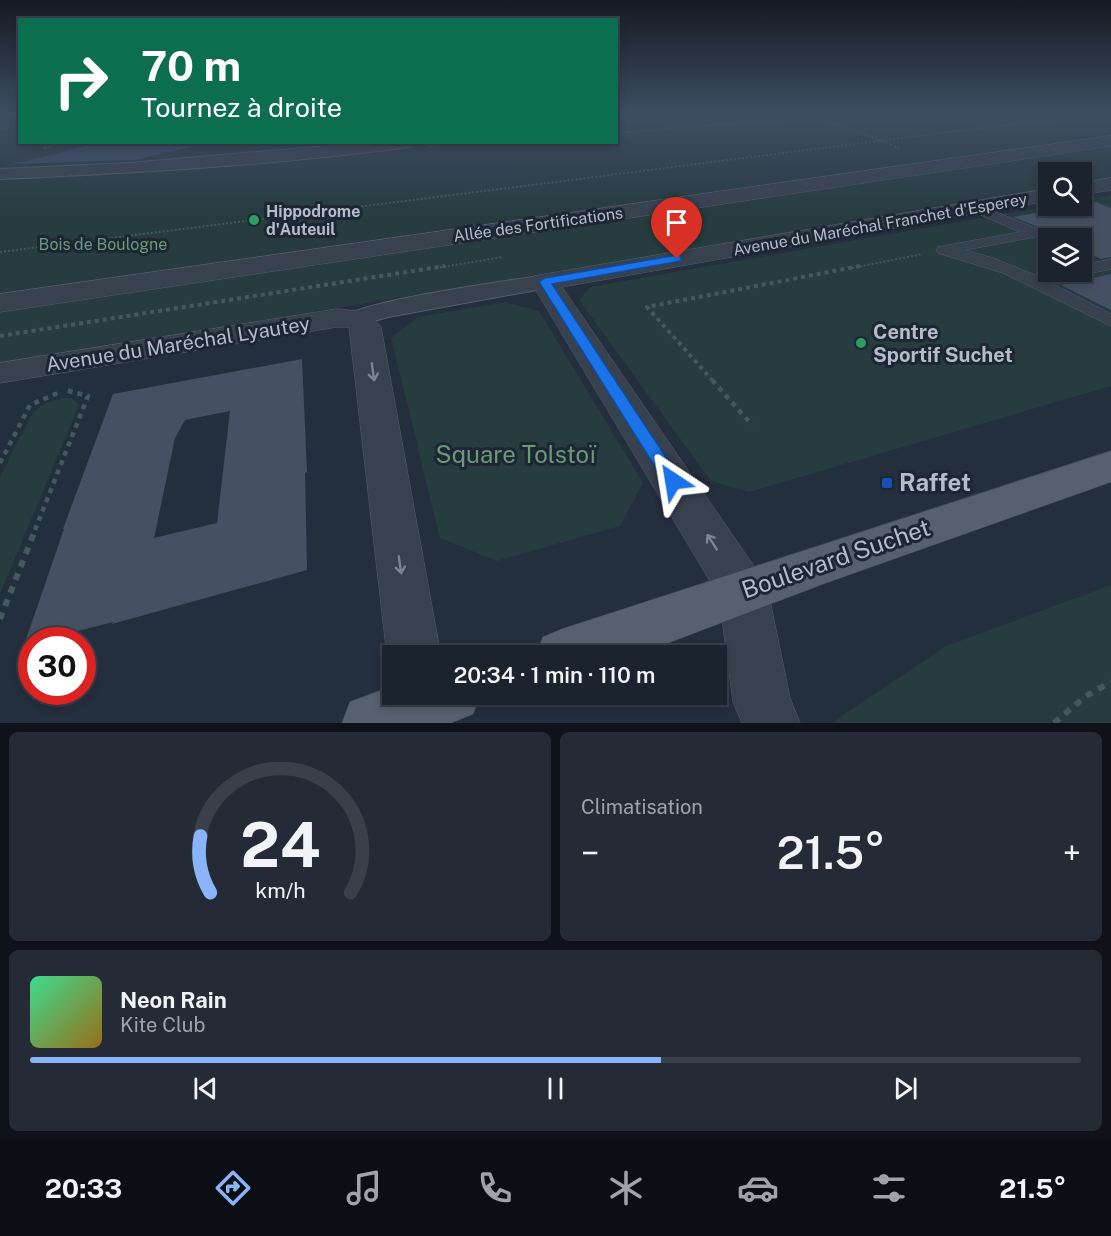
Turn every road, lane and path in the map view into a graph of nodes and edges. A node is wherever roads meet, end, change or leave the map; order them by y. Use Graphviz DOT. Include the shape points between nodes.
graph roads {
  1 [pos="325,148"];
  2 [pos="828,148"];
  3 [pos="898,148"];
  4 [pos="1063,148"];
  5 [pos="941,165"];
  6 [pos="0,174"];
  7 [pos="1111,184"];
  8 [pos="1092,187"];
  9 [pos="1038,197"];
  10 [pos="974,207"];
  11 [pos="943,250"];
  12 [pos="0,252"];
  13 [pos="1111,264"];
  14 [pos="1092,268"];
  15 [pos="1038,279"];
  16 [pos="1035,280"];
  17 [pos="545,282"];
  18 [pos="0,303"];
  19 [pos="357,318"];
  20 [pos="1111,321"];
  21 [pos="78,360"];
  22 [pos="0,374"];
  23 [pos="64,390"];
  24 [pos="752,425"];
  25 [pos="0,463"];
  26 [pos="1111,466"];
  27 [pos="743,591"];
  28 [pos="0,619"];
  29 [pos="409,645"];
  30 [pos="593,645"];
  31 [pos="1111,682"];
  32 [pos="771,723"];
  33 [pos="1054,723"];
  1 -- 6 [label="street" via="130,168"];
  2 -- 12 [label="path"];
  3 -- 5 [label="path"];
  4 -- 5 [label="street, Allée des Fortifications"];
  5 -- 18 [label="street, Allée des Fortifications"];
  7 -- 8 [label="street"];
  9 -- 10 [label="street, Avenue du Maréchal Franchet d'Esperey"];
  10 -- 11 [label="lane" via="1035,233"];
  10 -- 17 [label="street, Avenue du Maréchal Franchet d'Esperey"];
  11 -- 16 [label="lane" via="994,263"];
  11 -- 24 [label="path" via="647,307"];
  13 -- 14 [label="lane"];
  15 -- 16 [label="lane"];
  16 -- 20 [label="lane"];
  17 -- 19 [label="street, Avenue du Maréchal Franchet d'Esperey"];
  27 -- 17 [label="street, one-way"];
  19 -- 21 [label="street, Avenue du Maréchal Lyautey"];
  19 -- 29 [label="street, one-way" via="366,327"];
  21 -- 22 [label="street, Avenue du Maréchal Lyautey"];
  21 -- 23 [label="path"];
  23 -- 25 [label="path" via="30,405"];
  23 -- 28 [label="path" via="88,396"];
  26 -- 27 [label="main road, Boulevard Suchet"];
  27 -- 30 [label="main road, Boulevard Suchet"];
  27 -- 32 [label="street" via="762,702"];
  31 -- 33 [label="path" via="1086,696"];
}
